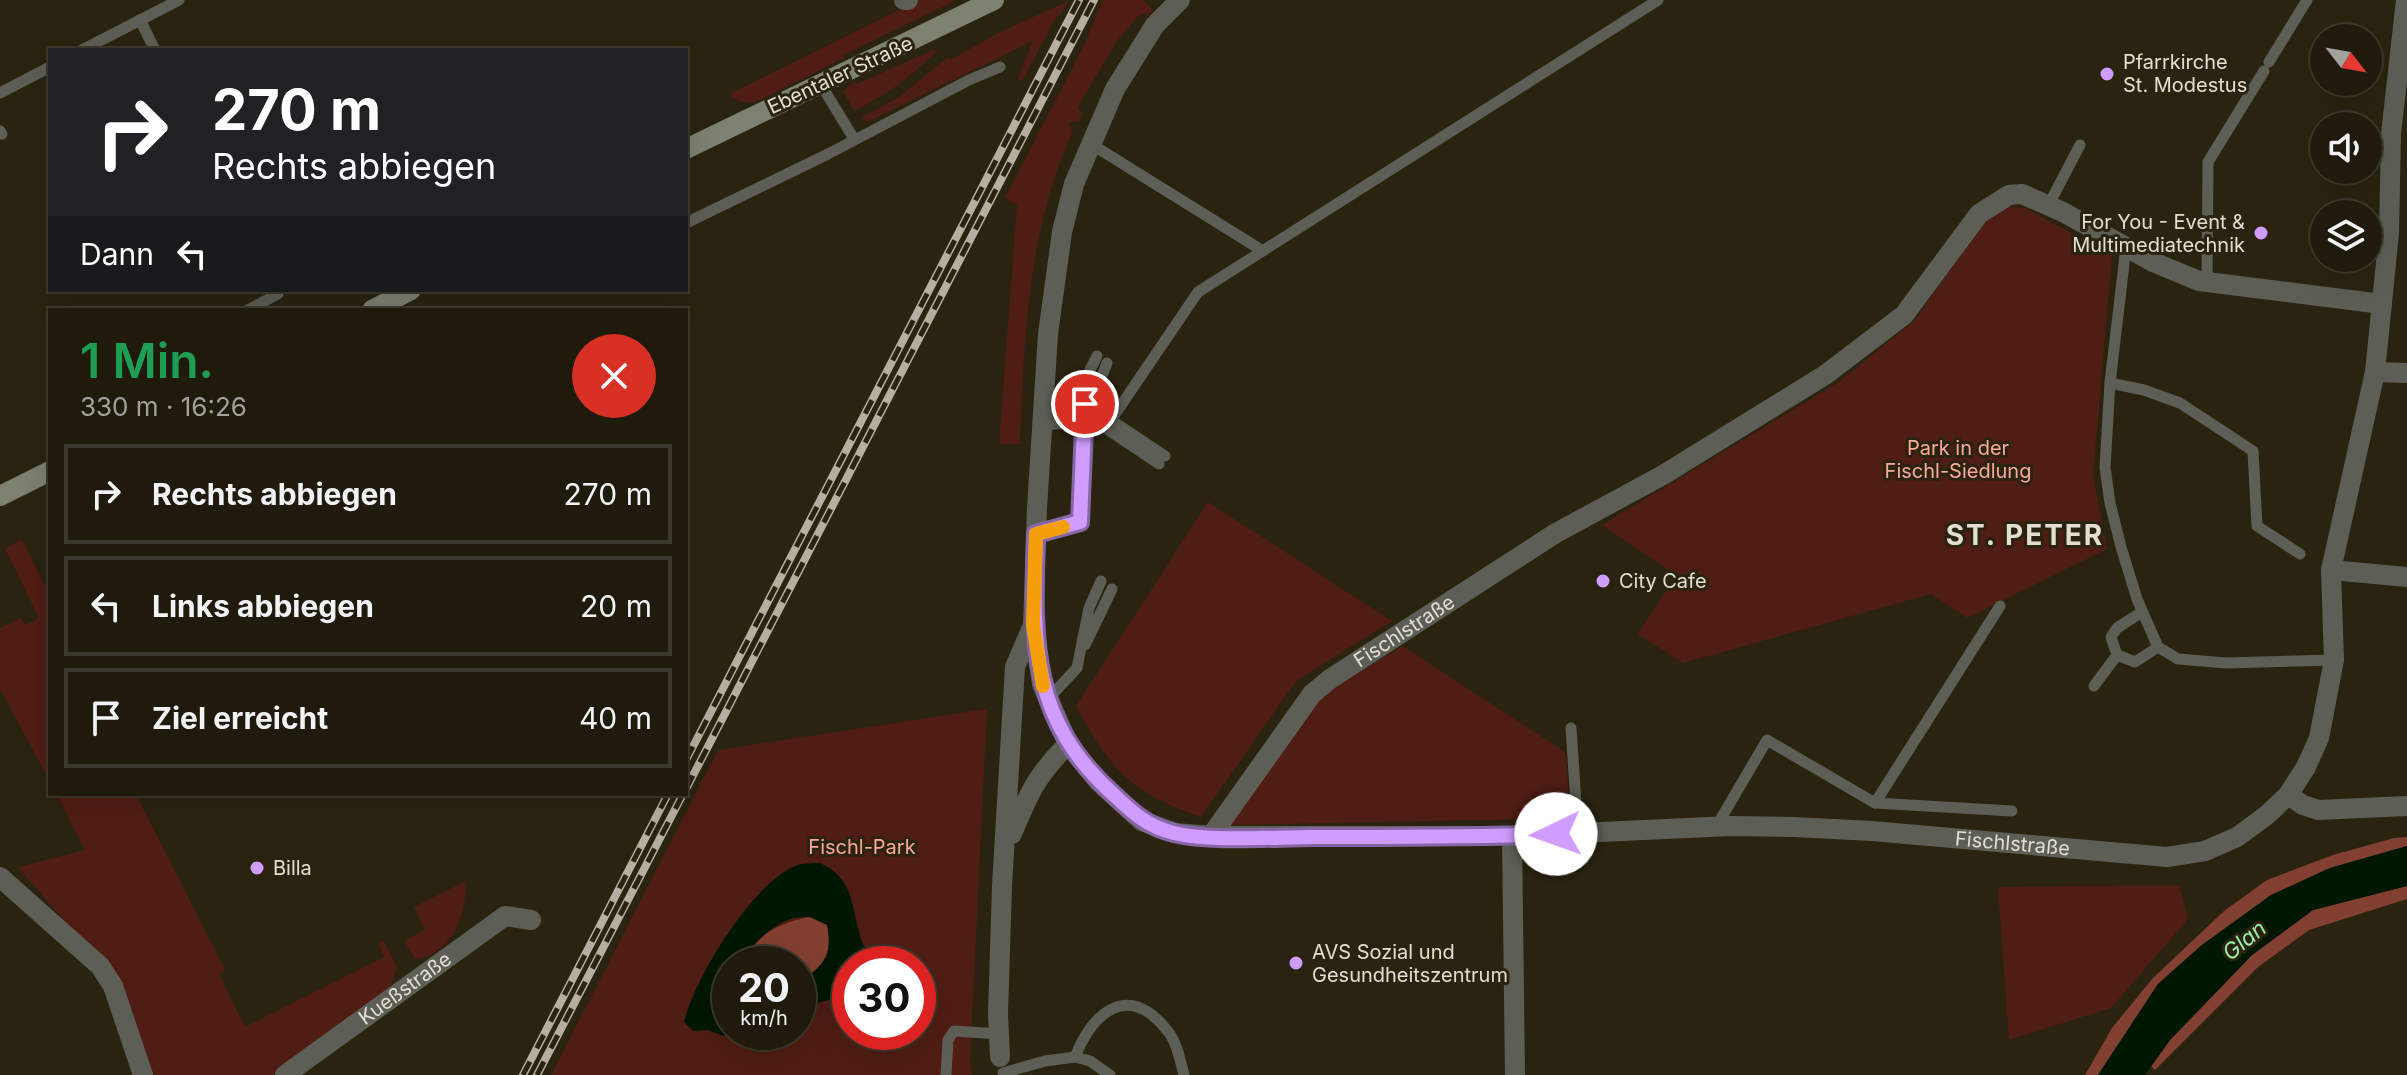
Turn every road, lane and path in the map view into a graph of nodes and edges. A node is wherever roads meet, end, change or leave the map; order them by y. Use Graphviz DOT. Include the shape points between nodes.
graph roads {
  1 [pos="179,0"];
  2 [pos="994,0"];
  3 [pos="1180,0"];
  4 [pos="1658,0"];
  5 [pos="2307,0"];
  6 [pos="2406,0"];
  7 [pos="140,20"];
  8 [pos="86,48"];
  9 [pos="154,48"];
  10 [pos="1000,67"];
  11 [pos="48,68"];
  12 [pos="820,83"];
  13 [pos="0,93"];
  14 [pos="2399,134"];
  15 [pos="854,139"];
  16 [pos="1091,144"];
  17 [pos="2080,145"];
  18 [pos="688,148"];
  19 [pos="2048,206"];
  20 [pos="688,222"];
  21 [pos="2126,247"];
  22 [pos="1263,251"];
  23 [pos="2207,282"];
  24 [pos="277,292"];
  25 [pos="407,292"];
  26 [pos="2382,304"];
  27 [pos="252,308"];
  28 [pos="376,308"];
  29 [pos="1102,360"];
  30 [pos="2375,372"];
  31 [pos="2407,373"];
  32 [pos="2110,383"];
  33 [pos="1111,420"];
  34 [pos="1089,422"];
  35 [pos="1042,425"];
  36 [pos="48,472"];
  37 [pos="0,496"];
  38 [pos="1036,534"];
  39 [pos="2300,554"];
  40 [pos="2331,570"];
  41 [pos="2407,577"];
  42 [pos="1101,581"];
  43 [pos="1112,589"];
  44 [pos="2000,606"];
  45 [pos="2142,612"];
  46 [pos="1033,625"];
  47 [pos="2158,647"];
  48 [pos="1081,652"];
  49 [pos="2117,655"];
  50 [pos="2334,660"];
  51 [pos="2094,686"];
  52 [pos="1048,699"];
  53 [pos="1571,728"];
  54 [pos="1068,744"];
  55 [pos="2288,795"];
  56 [pos="1875,803"];
  57 [pos="2407,806"];
  58 [pos="2012,811"];
  59 [pos="1716,827"];
  60 [pos="1578,833"];
  61 [pos="1211,836"];
  62 [pos="1512,836"];
  63 [pos="1006,849"];
  64 [pos="0,876"];
  65 [pos="531,920"];
  66 [pos="999,1034"];
  67 [pos="1075,1057"];
  68 [pos="1002,1065"];
  69 [pos="143,1075"];
  70 [pos="285,1075"];
  71 [pos="946,1075"];
  72 [pos="1110,1075"];
  73 [pos="1184,1075"];
  74 [pos="1515,1075"];
  1 -- 7 [label="lane"];
  2 -- 12 [label="main road, Ebentaler Straße"];
  3 -- 16 [label="street, Fischlstraße" via="1155,25 1115,89"];
  4 -- 22 [label="lane"];
  5 -- 23 [label="lane" via="2208,162"];
  6 -- 14 [label="street, Fischlstraße"];
  7 -- 8 [label="lane"];
  7 -- 9 [label="lane"];
  10 -- 15 [label="lane"];
  11 -- 13 [label="lane"];
  12 -- 15 [label="lane"];
  12 -- 18 [label="main road, Ebentaler Straße"];
  14 -- 26 [label="street, Fischlstraße"];
  15 -- 20 [label="lane"];
  16 -- 22 [label="lane"];
  16 -- 35 [label="street, Fischlstraße" via="1062,232"];
  17 -- 19 [label="lane"];
  19 -- 21 [label="street, Fischlstraße"];
  19 -- 61 [label="street, Fischlstraße" via="2022,194 1997,200 1979,214 1904,315 1825,375 1663,475 1556,533 1330,679 1312,694"];
  21 -- 23 [label="street, Fischlstraße"];
  21 -- 32 [label="lane"];
  22 -- 33 [label="lane" via="1198,292"];
  23 -- 26 [label="street, Fischlstraße"];
  24 -- 27 [label="lane"];
  25 -- 28 [label="main road"];
  26 -- 30 [label="street, Fischlstraße"];
  29 -- 34 [label="lane" via="1090,370"];
  30 -- 31 [label="street"];
  30 -- 40 [label="street, Fischlstraße"];
  32 -- 39 [label="lane" via="2180,403 2253,451 2257,526"];
  32 -- 45 [label="lane" via="2108,491"];
  33 -- 34 [label="lane"];
  33 -- 34 [label="lane" via="1162,460"];
  34 -- 35 [label="lane"];
  34 -- 38 [label="lane" via="1080,522"];
  35 -- 38 [label="street, Fischlstraße"];
  36 -- 37 [label="main road"];
  38 -- 46 [label="street, Fischlstraße"];
  40 -- 41 [label="street"];
  40 -- 50 [label="street, Fischlstraße"];
  42 -- 48 [label="lane" via="1089,608"];
  43 -- 48 [label="lane"];
  44 -- 56 [label="lane"];
  45 -- 47 [label="lane"];
  45 -- 49 [label="lane" via="2111,637"];
  46 -- 52 [label="street, Fischlstraße"];
  46 -- 63 [label="street" via="1015,667"];
  47 -- 49 [label="lane" via="2135,662"];
  47 -- 50 [label="lane" via="2178,659 2226,663"];
  48 -- 52 [label="lane" via="1077,668"];
  49 -- 51 [label="lane"];
  50 -- 55 [label="street, Fischlstraße" via="2319,738"];
  52 -- 54 [label="street, Fischlstraße"];
  53 -- 60 [label="lane"];
  54 -- 61 [label="street, Fischlstraße" via="1098,781 1142,821 1175,833"];
  54 -- 63 [label="street" via="1033,785"];
  55 -- 57 [label="street" via="2318,810"];
  55 -- 59 [label="street, Fischlstraße" via="2237,837 2205,851 2167,857 1872,831"];
  56 -- 58 [label="lane"];
  56 -- 59 [label="lane" via="1767,740"];
  59 -- 60 [label="street, Fischlstraße"];
  60 -- 62 [label="street, Fischlstraße"];
  61 -- 62 [label="street, Fischlstraße"];
  62 -- 74 [label="street"];
  63 -- 66 [label="street"];
  64 -- 69 [label="street" via="100,966 113,986"];
  65 -- 70 [label="street, Kueßstraße" via="505,916"];
  66 -- 68 [label="street"];
  66 -- 71 [label="lane" via="954,1031 948,1040"];
  67 -- 68 [label="lane"];
  67 -- 72 [label="lane"];
  67 -- 73 [label="lane" via="1096,1019 1125,1005 1141,1009 1168,1030"];
}
